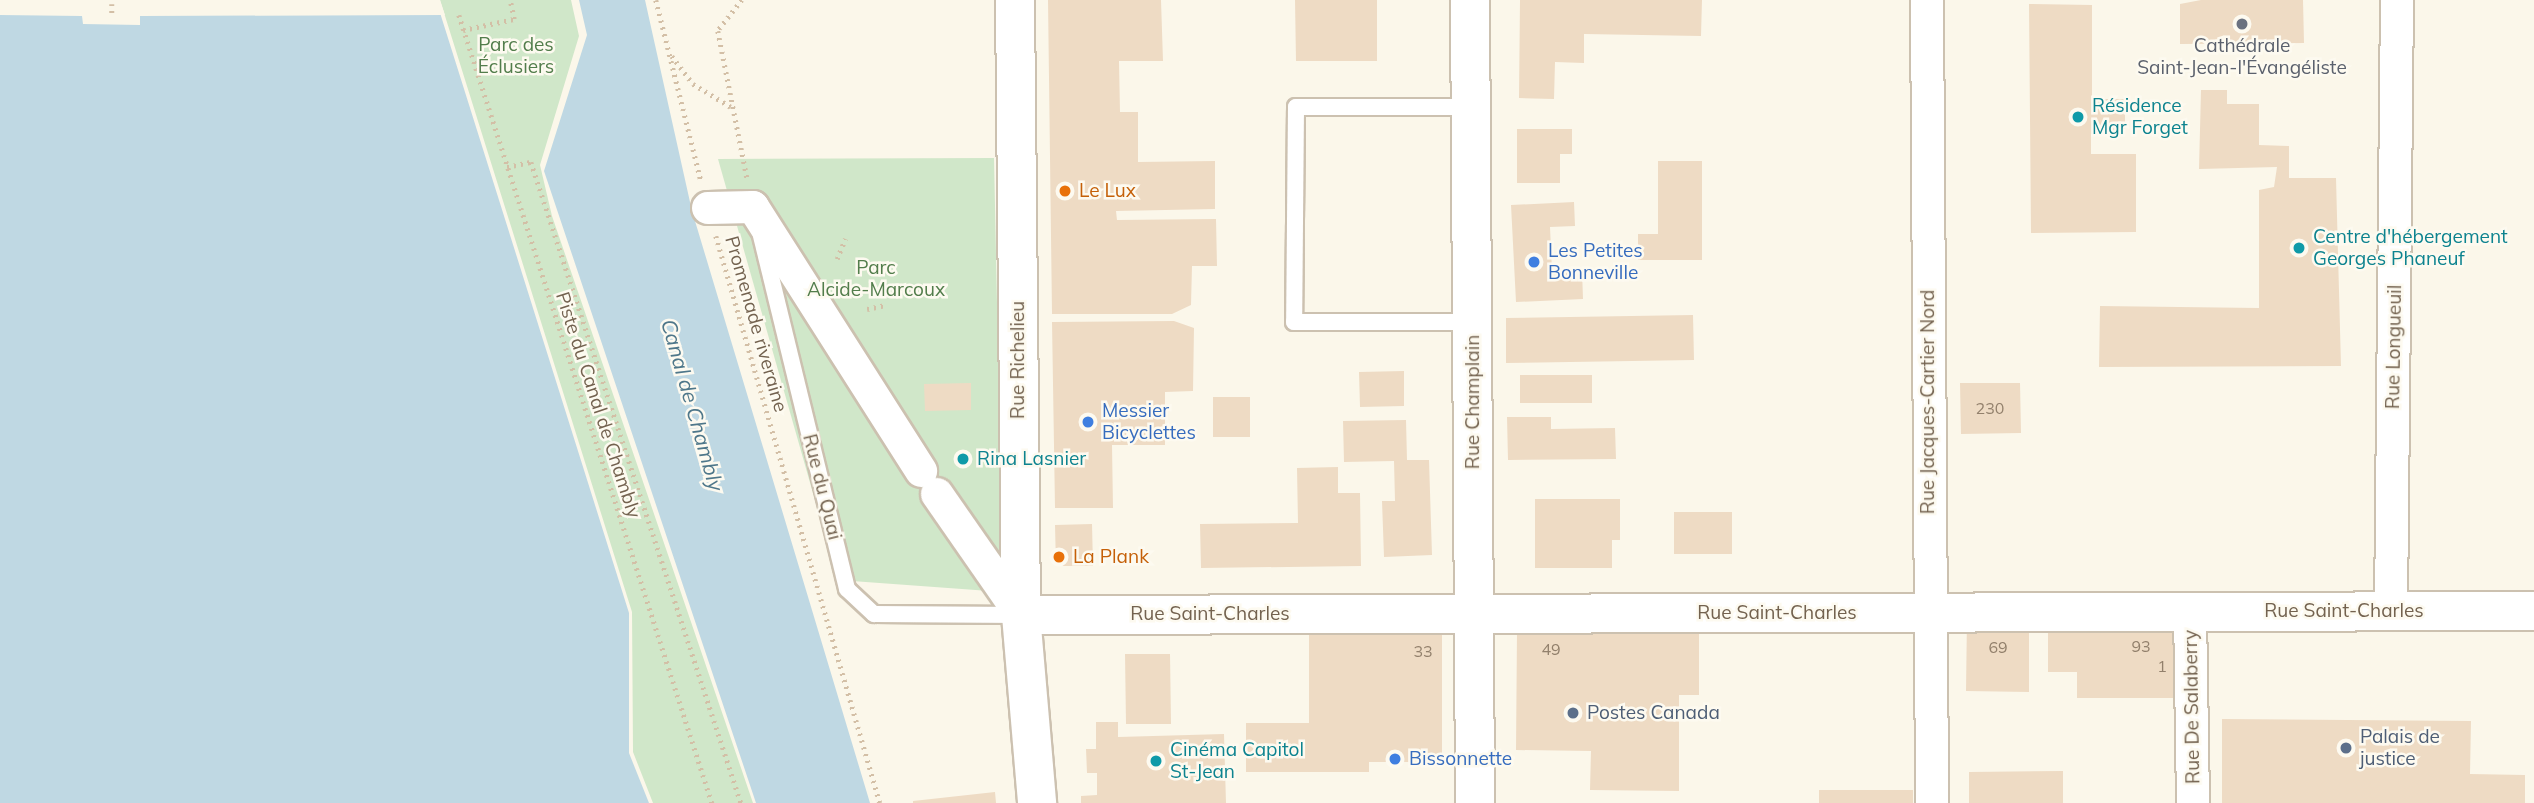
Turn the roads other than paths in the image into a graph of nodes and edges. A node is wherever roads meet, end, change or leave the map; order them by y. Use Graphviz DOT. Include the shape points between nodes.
graph roads {
  1 [pos="1016,0"];
  2 [pos="1470,0"];
  3 [pos="1927,0"];
  4 [pos="2397,0"];
  5 [pos="1471,107"];
  6 [pos="753,207"];
  7 [pos="708,208"];
  8 [pos="1472,322"];
  9 [pos="2190,611"];
  10 [pos="2391,611"];
  11 [pos="2534,611"];
  12 [pos="1930,612"];
  13 [pos="1474,614"];
  14 [pos="1020,615"];
  15 [pos="1037,803"];
  16 [pos="1475,803"];
  17 [pos="1932,803"];
  18 [pos="2193,803"];
  1 -- 14 [label="street, Rue Richelieu"];
  2 -- 5 [label="street, Rue Champlain"];
  3 -- 12 [label="street, Rue Jacques-Cartier Nord"];
  4 -- 10 [label="street, Rue Longueuil"];
  5 -- 8 [label="street, Rue Champlain"];
  5 -- 8 [label="lane" via="1296,107 1294,322"];
  6 -- 7 [label="street"];
  6 -- 14 [label="street"];
  6 -- 14 [label="lane, Rue du Quai" via="847,589 874,614"];
  8 -- 13 [label="street, Rue Champlain"];
  9 -- 10 [label="street, Rue Saint-Charles"];
  9 -- 12 [label="street, Rue Saint-Charles"];
  9 -- 18 [label="street, Rue De Salaberry"];
  10 -- 11 [label="street, Rue Saint-Charles"];
  12 -- 13 [label="street, Rue Saint-Charles"];
  12 -- 17 [label="street, Rue Jacques-Cartier Nord"];
  13 -- 14 [label="street, Rue Saint-Charles"];
  13 -- 16 [label="street, Rue Champlain"];
  14 -- 15 [label="street, Rue Richelieu"];
}
